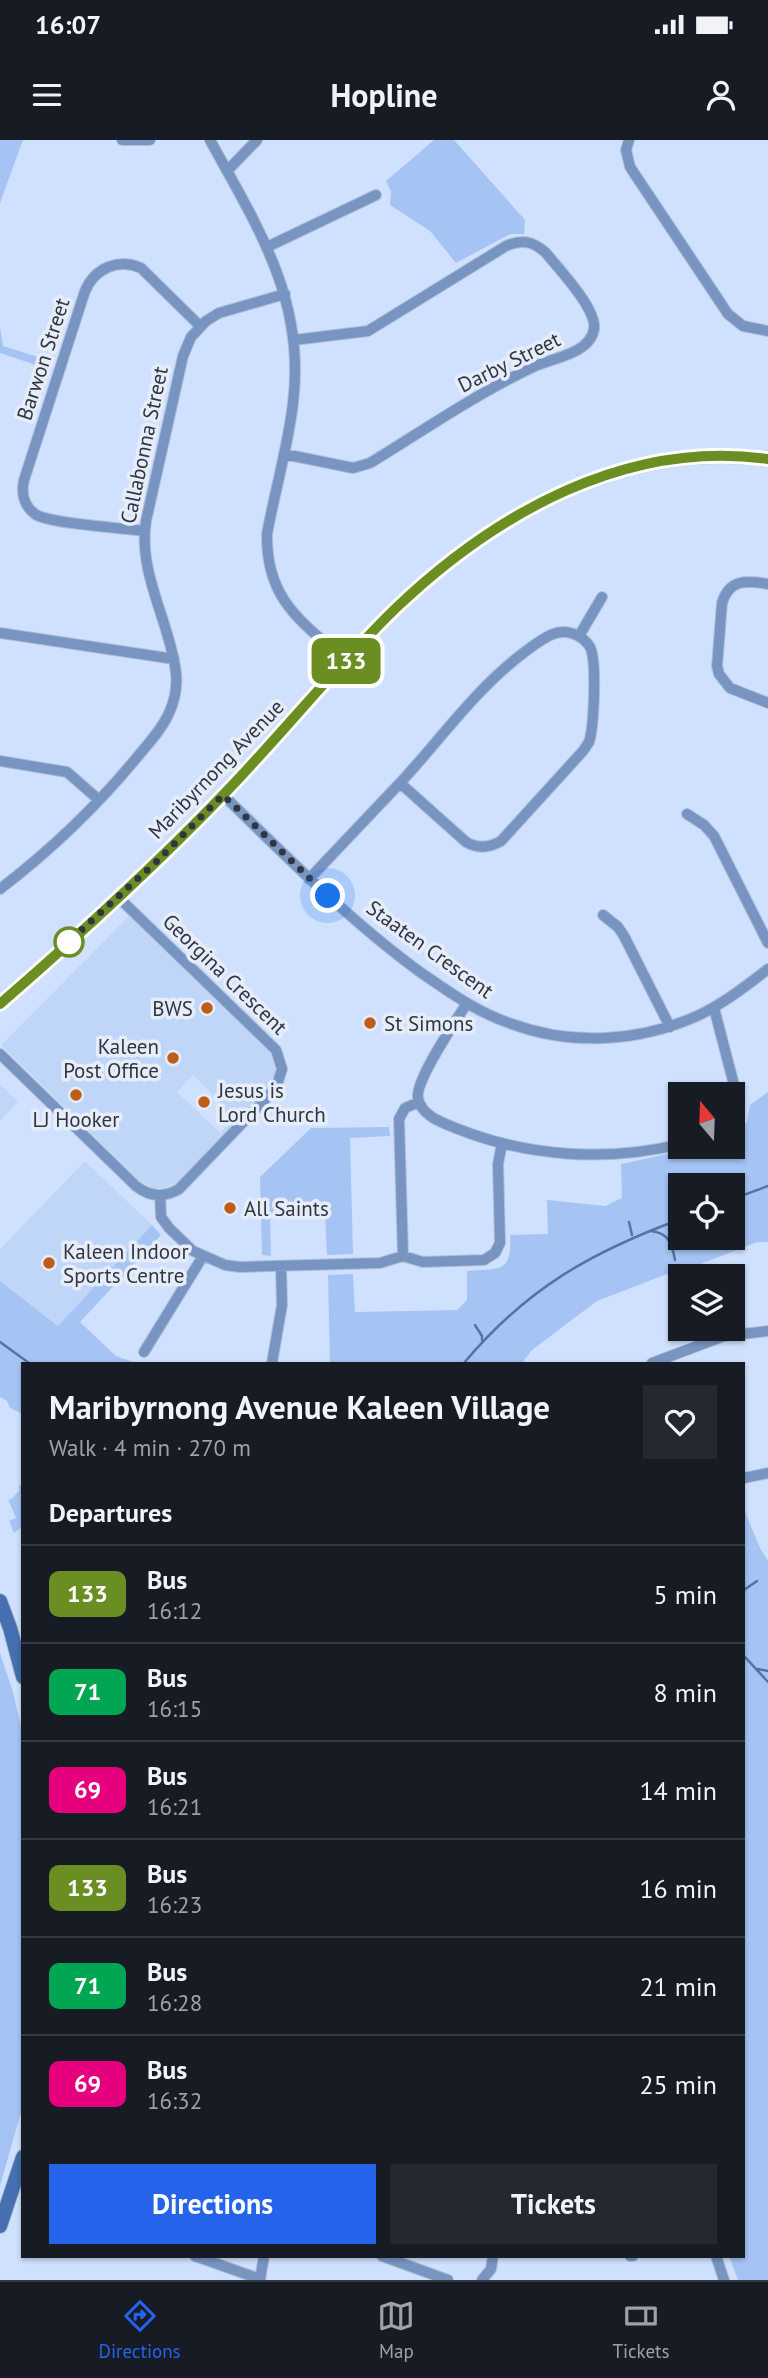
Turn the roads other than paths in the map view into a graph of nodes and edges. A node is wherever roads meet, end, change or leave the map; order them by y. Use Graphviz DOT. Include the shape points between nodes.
graph roads {
  1 [pos="122,140"];
  2 [pos="150,140"];
  3 [pos="210,140"];
  4 [pos="257,140"];
  5 [pos="629,140"];
  6 [pos="227,171"];
  7 [pos="376,195"];
  8 [pos="267,247"];
  9 [pos="285,294"];
  10 [pos="200,326"];
  11 [pos="768,331"];
  12 [pos="294,340"];
  13 [pos="284,454"];
  14 [pos="768,459"];
  15 [pos="145,531"];
  16 [pos="768,584"];
  17 [pos="602,597"];
  18 [pos="0,633"];
  19 [pos="579,636"];
  20 [pos="174,659"];
  21 [pos="346,661"];
  22 [pos="768,704"];
  23 [pos="0,761"];
  24 [pos="400,783"];
  25 [pos="223,795"];
  26 [pos="99,800"];
  27 [pos="687,814"];
  28 [pos="309,878"];
  29 [pos="0,889"];
  30 [pos="118,897"];
  31 [pos="603,915"];
  32 [pos="768,943"];
  33 [pos="768,969"];
  34 [pos="467,1003"];
  35 [pos="0,1004"];
  36 [pos="714,1007"];
  37 [pos="670,1027"];
  38 [pos="0,1054"];
  39 [pos="733,1082"];
  40 [pos="419,1102"];
  41 [pos="502,1143"];
  42 [pos="668,1146"];
  43 [pos="160,1195"];
  44 [pos="203,1256"];
  45 [pos="403,1256"];
  46 [pos="281,1266"];
  47 [pos="768,1331"];
  48 [pos="144,1352"];
  49 [pos="272,1362"];
  50 [pos="655,1362"];
  51 [pos="768,1473"];
  52 [pos="745,1478"];
  53 [pos="0,1601"];
  54 [pos="16,1626"];
  55 [pos="21,1662"];
  56 [pos="21,2163"];
  57 [pos="0,2225"];
  58 [pos="200,2258"];
  59 [pos="264,2258"];
  60 [pos="388,2258"];
  61 [pos="493,2258"];
  62 [pos="717,2258"];
  63 [pos="260,2280"];
  64 [pos="448,2280"];
  65 [pos="482,2280"];
  66 [pos="724,2280"];
  1 -- 2 [label="street"];
  3 -- 6 [label="street"];
  4 -- 6 [label="street"];
  5 -- 11 [label="street" via="630,167 728,314 743,326"];
  6 -- 8 [label="street"];
  7 -- 8 [label="street"];
  8 -- 9 [label="street"];
  9 -- 10 [label="street" via="219,313"];
  9 -- 12 [label="street"];
  10 -- 15 [label="street, Callabonna Street" via="183,356"];
  10 -- 15 [label="street, Barwon Street" via="142,268 117,264 95,275 85,291 24,480 26,504 40,517"];
  12 -- 13 [label="street" via="294,400"];
  12 -- 13 [label="street, Darby Street" via="368,331 515,242 530,242 546,253 594,321 593,335 581,349 508,379 362,467"];
  13 -- 21 [label="street" via="267,534 271,572 287,606"];
  14 -- 21 [label="street, Maribyrnong Avenue" via="712,454 657,460 563,492 455,558 397,607"];
  15 -- 20 [label="street, Callabonna Street" via="146,561"];
  16 -- 22 [label="street" via="743,581 725,594 717,666 726,685"];
  17 -- 19 [label="street"];
  18 -- 20 [label="street"];
  19 -- 24 [label="street" via="551,634 513,662 481,691"];
  19 -- 24 [label="street" via="594,659 589,742 501,841 486,847 466,842"];
  20 -- 26 [label="street, Callabonna Street" via="175,695 165,721"];
  21 -- 25 [label="street, Maribyrnong Avenue"];
  23 -- 26 [label="street" via="63,770"];
  24 -- 28 [label="street"];
  25 -- 28 [label="street, Staaten Crescent"];
  25 -- 30 [label="street, Maribyrnong Avenue"];
  26 -- 29 [label="street, Callabonna Street"];
  27 -- 32 [label="street" via="714,836"];
  28 -- 34 [label="street, Staaten Crescent" via="381,942"];
  30 -- 35 [label="street, Maribyrnong Avenue"];
  30 -- 43 [label="street, Georgina Crescent" via="272,1047 282,1064 281,1079 273,1092 179,1189"];
  31 -- 37 [label="street" via="624,936"];
  33 -- 36 [label="street, Staaten Crescent"];
  34 -- 37 [label="street, Staaten Crescent" via="526,1029 574,1038 622,1037"];
  34 -- 40 [label="street" via="419,1083"];
  36 -- 37 [label="street, Staaten Crescent"];
  36 -- 39 [label="street"];
  38 -- 43 [label="street" via="136,1186"];
  40 -- 41 [label="street" via="432,1117"];
  40 -- 45 [label="street" via="405,1108 400,1119"];
  41 -- 42 [label="street" via="594,1155"];
  41 -- 45 [label="street" via="498,1164 500,1240 495,1253 480,1260 423,1262"];
  43 -- 44 [label="street" via="166,1225"];
  44 -- 46 [label="street" via="235,1267"];
  44 -- 48 [label="street"];
  45 -- 46 [label="street" via="380,1263"];
  46 -- 49 [label="street" via="282,1305"];
  47 -- 50 [label="street" via="724,1336"];
  51 -- 52 [label="street"];
  53 -- 54 [label="street"];
  54 -- 55 [label="street"];
  56 -- 57 [label="street"];
  58 -- 63 [label="street"];
  59 -- 63 [label="street"];
  60 -- 64 [label="street"];
  61 -- 65 [label="street"];
  62 -- 66 [label="street"];
}
